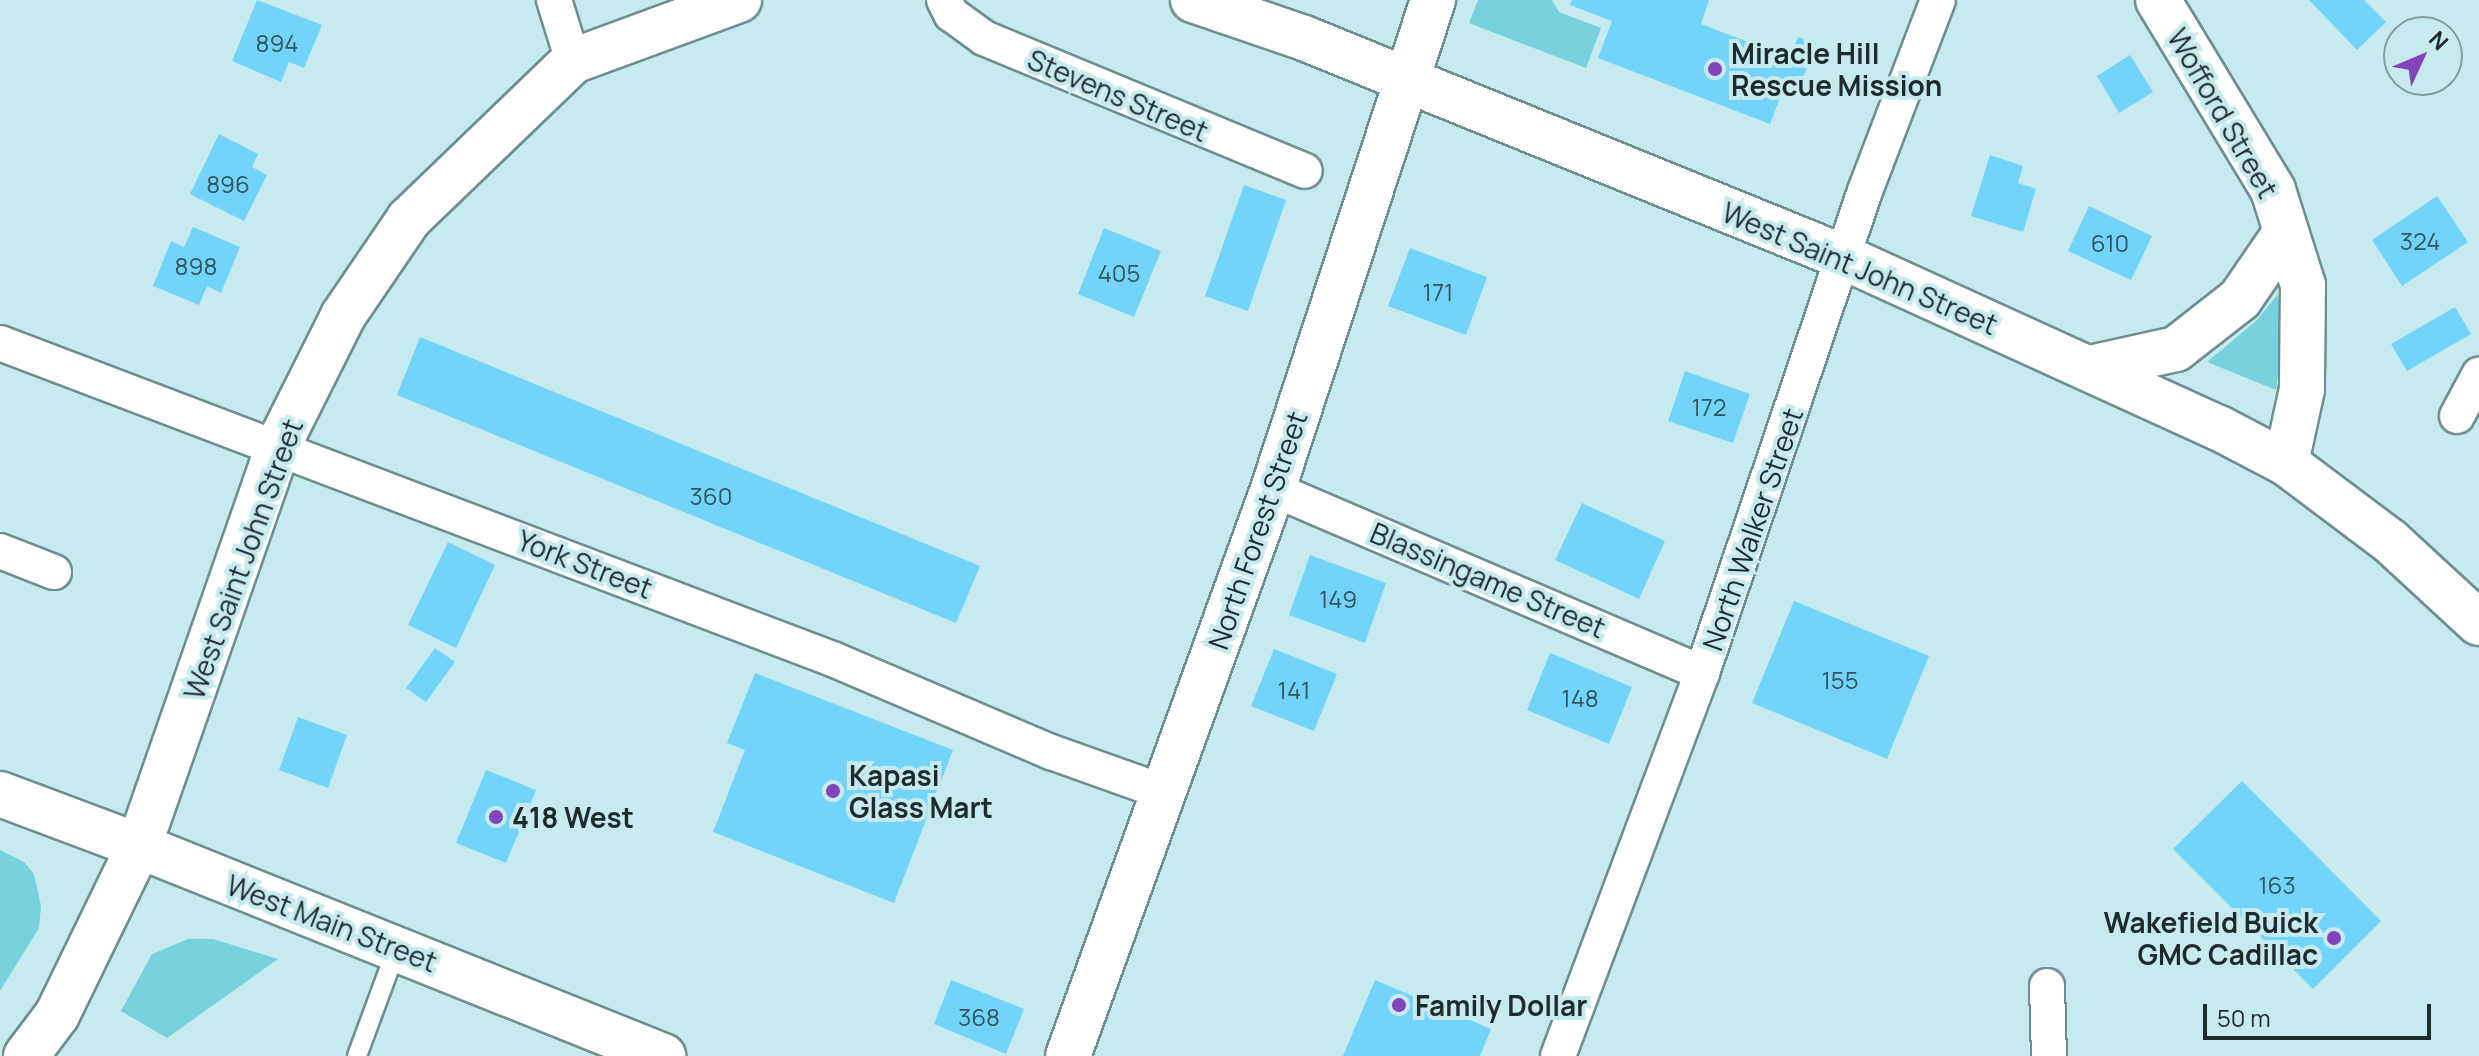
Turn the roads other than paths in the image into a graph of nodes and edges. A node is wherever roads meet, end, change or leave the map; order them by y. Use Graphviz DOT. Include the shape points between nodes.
graph roads {
  1 [pos="554,0"];
  2 [pos="739,0"];
  3 [pos="944,0"];
  4 [pos="1193,0"];
  5 [pos="1433,0"];
  6 [pos="1938,0"];
  7 [pos="2158,0"];
  8 [pos="573,61"];
  9 [pos="1406,83"];
  10 [pos="1305,171"];
  11 [pos="2286,232"];
  12 [pos="1843,257"];
  13 [pos="0,343"];
  14 [pos="2090,368"];
  15 [pos="2479,375"];
  16 [pos="2457,416"];
  17 [pos="278,446"];
  18 [pos="2286,463"];
  19 [pos="1273,489"];
  20 [pos="0,551"];
  21 [pos="54,572"];
  22 [pos="2479,623"];
  23 [pos="1702,673"];
  24 [pos="1166,793"];
  25 [pos="0,794"];
  26 [pos="139,846"];
  27 [pos="397,948"];
  28 [pos="2047,986"];
  29 [pos="614,1047"];
  30 [pos="26,1056"];
  31 [pos="357,1056"];
  32 [pos="663,1056"];
  33 [pos="1068,1056"];
  34 [pos="1558,1056"];
  35 [pos="2049,1056"];
  1 -- 8 [label="street"];
  2 -- 8 [label="main road, West Saint John Street"];
  3 -- 10 [label="street, Stevens Street" via="951,14 984,38"];
  4 -- 9 [label="main road, West Saint John Street" via="1304,38"];
  5 -- 9 [label="main road, North Forest Street"];
  6 -- 12 [label="street, North Walker Street"];
  7 -- 11 [label="main road, Wofford Street" via="2273,190"];
  8 -- 17 [label="main road, West Saint John Street" via="409,219 343,316"];
  9 -- 12 [label="main road, West Saint John Street"];
  9 -- 19 [label="main road, North Forest Street"];
  11 -- 14 [label="main road" via="2240,299 2176,349"];
  11 -- 18 [label="main road, Wofford Street" via="2303,285 2306,329 2302,389"];
  12 -- 14 [label="main road, West Saint John Street"];
  12 -- 23 [label="street, North Walker Street"];
  13 -- 17 [label="street, York Street"];
  14 -- 18 [label="main road, West Saint John Street"];
  15 -- 16 [label="street"];
  17 -- 24 [label="street, York Street"];
  17 -- 26 [label="main road, West Saint John Street"];
  18 -- 22 [label="main road, West Saint John Street" via="2390,541"];
  19 -- 23 [label="street, Blassingame Street"];
  19 -- 24 [label="main road, North Forest Street"];
  20 -- 21 [label="street"];
  23 -- 34 [label="street, North Walker Street"];
  24 -- 33 [label="main road, North Forest Street"];
  25 -- 26 [label="main road, West Main Street"];
  26 -- 27 [label="main road, West Main Street"];
  26 -- 30 [label="main road, West Saint John Street" via="57,1015"];
  27 -- 29 [label="main road, West Main Street"];
  27 -- 31 [label="lane"];
  28 -- 35 [label="street"];
  29 -- 32 [label="main road, West Main Street"];
}
